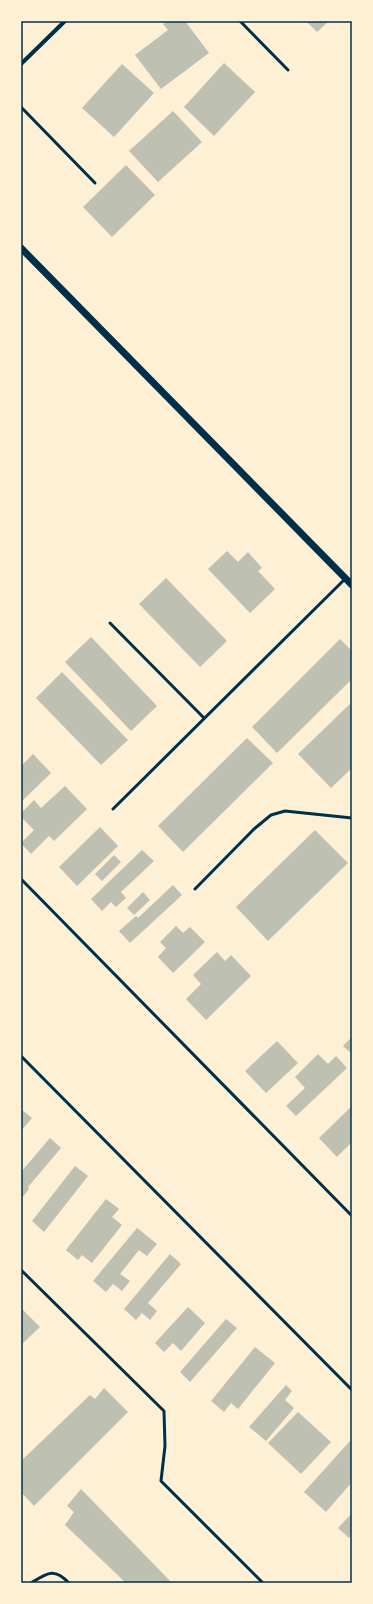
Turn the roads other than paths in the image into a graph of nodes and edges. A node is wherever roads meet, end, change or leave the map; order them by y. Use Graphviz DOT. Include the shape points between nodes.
graph roads {
  1 [pos="65,21"];
  2 [pos="240,21"];
  3 [pos="21,64"];
  4 [pos="288,70"];
  5 [pos="21,107"];
  6 [pos="95,183"];
  7 [pos="21,248"];
  8 [pos="346,578"];
  9 [pos="352,584"];
  10 [pos="110,623"];
  11 [pos="204,718"];
  12 [pos="113,809"];
  13 [pos="352,818"];
  14 [pos="21,879"];
  15 [pos="195,889"];
  16 [pos="21,1056"];
  17 [pos="352,1216"];
  18 [pos="21,1270"];
  19 [pos="352,1390"];
  20 [pos="31,1583"];
  21 [pos="69,1583"];
  22 [pos="263,1583"];
  1 -- 3 [label="street"];
  2 -- 4 [label="lane"];
  5 -- 6 [label="lane"];
  7 -- 8 [label="street"];
  8 -- 9 [label="street"];
  8 -- 11 [label="lane"];
  10 -- 11 [label="lane"];
  11 -- 12 [label="lane"];
  13 -- 15 [label="lane" via="285,811 271,815"];
  14 -- 17 [label="lane"];
  16 -- 19 [label="lane"];
  18 -- 22 [label="lane" via="164,1411 165,1446 161,1481"];
  20 -- 21 [label="lane" via="50,1572 58,1573"];
}
